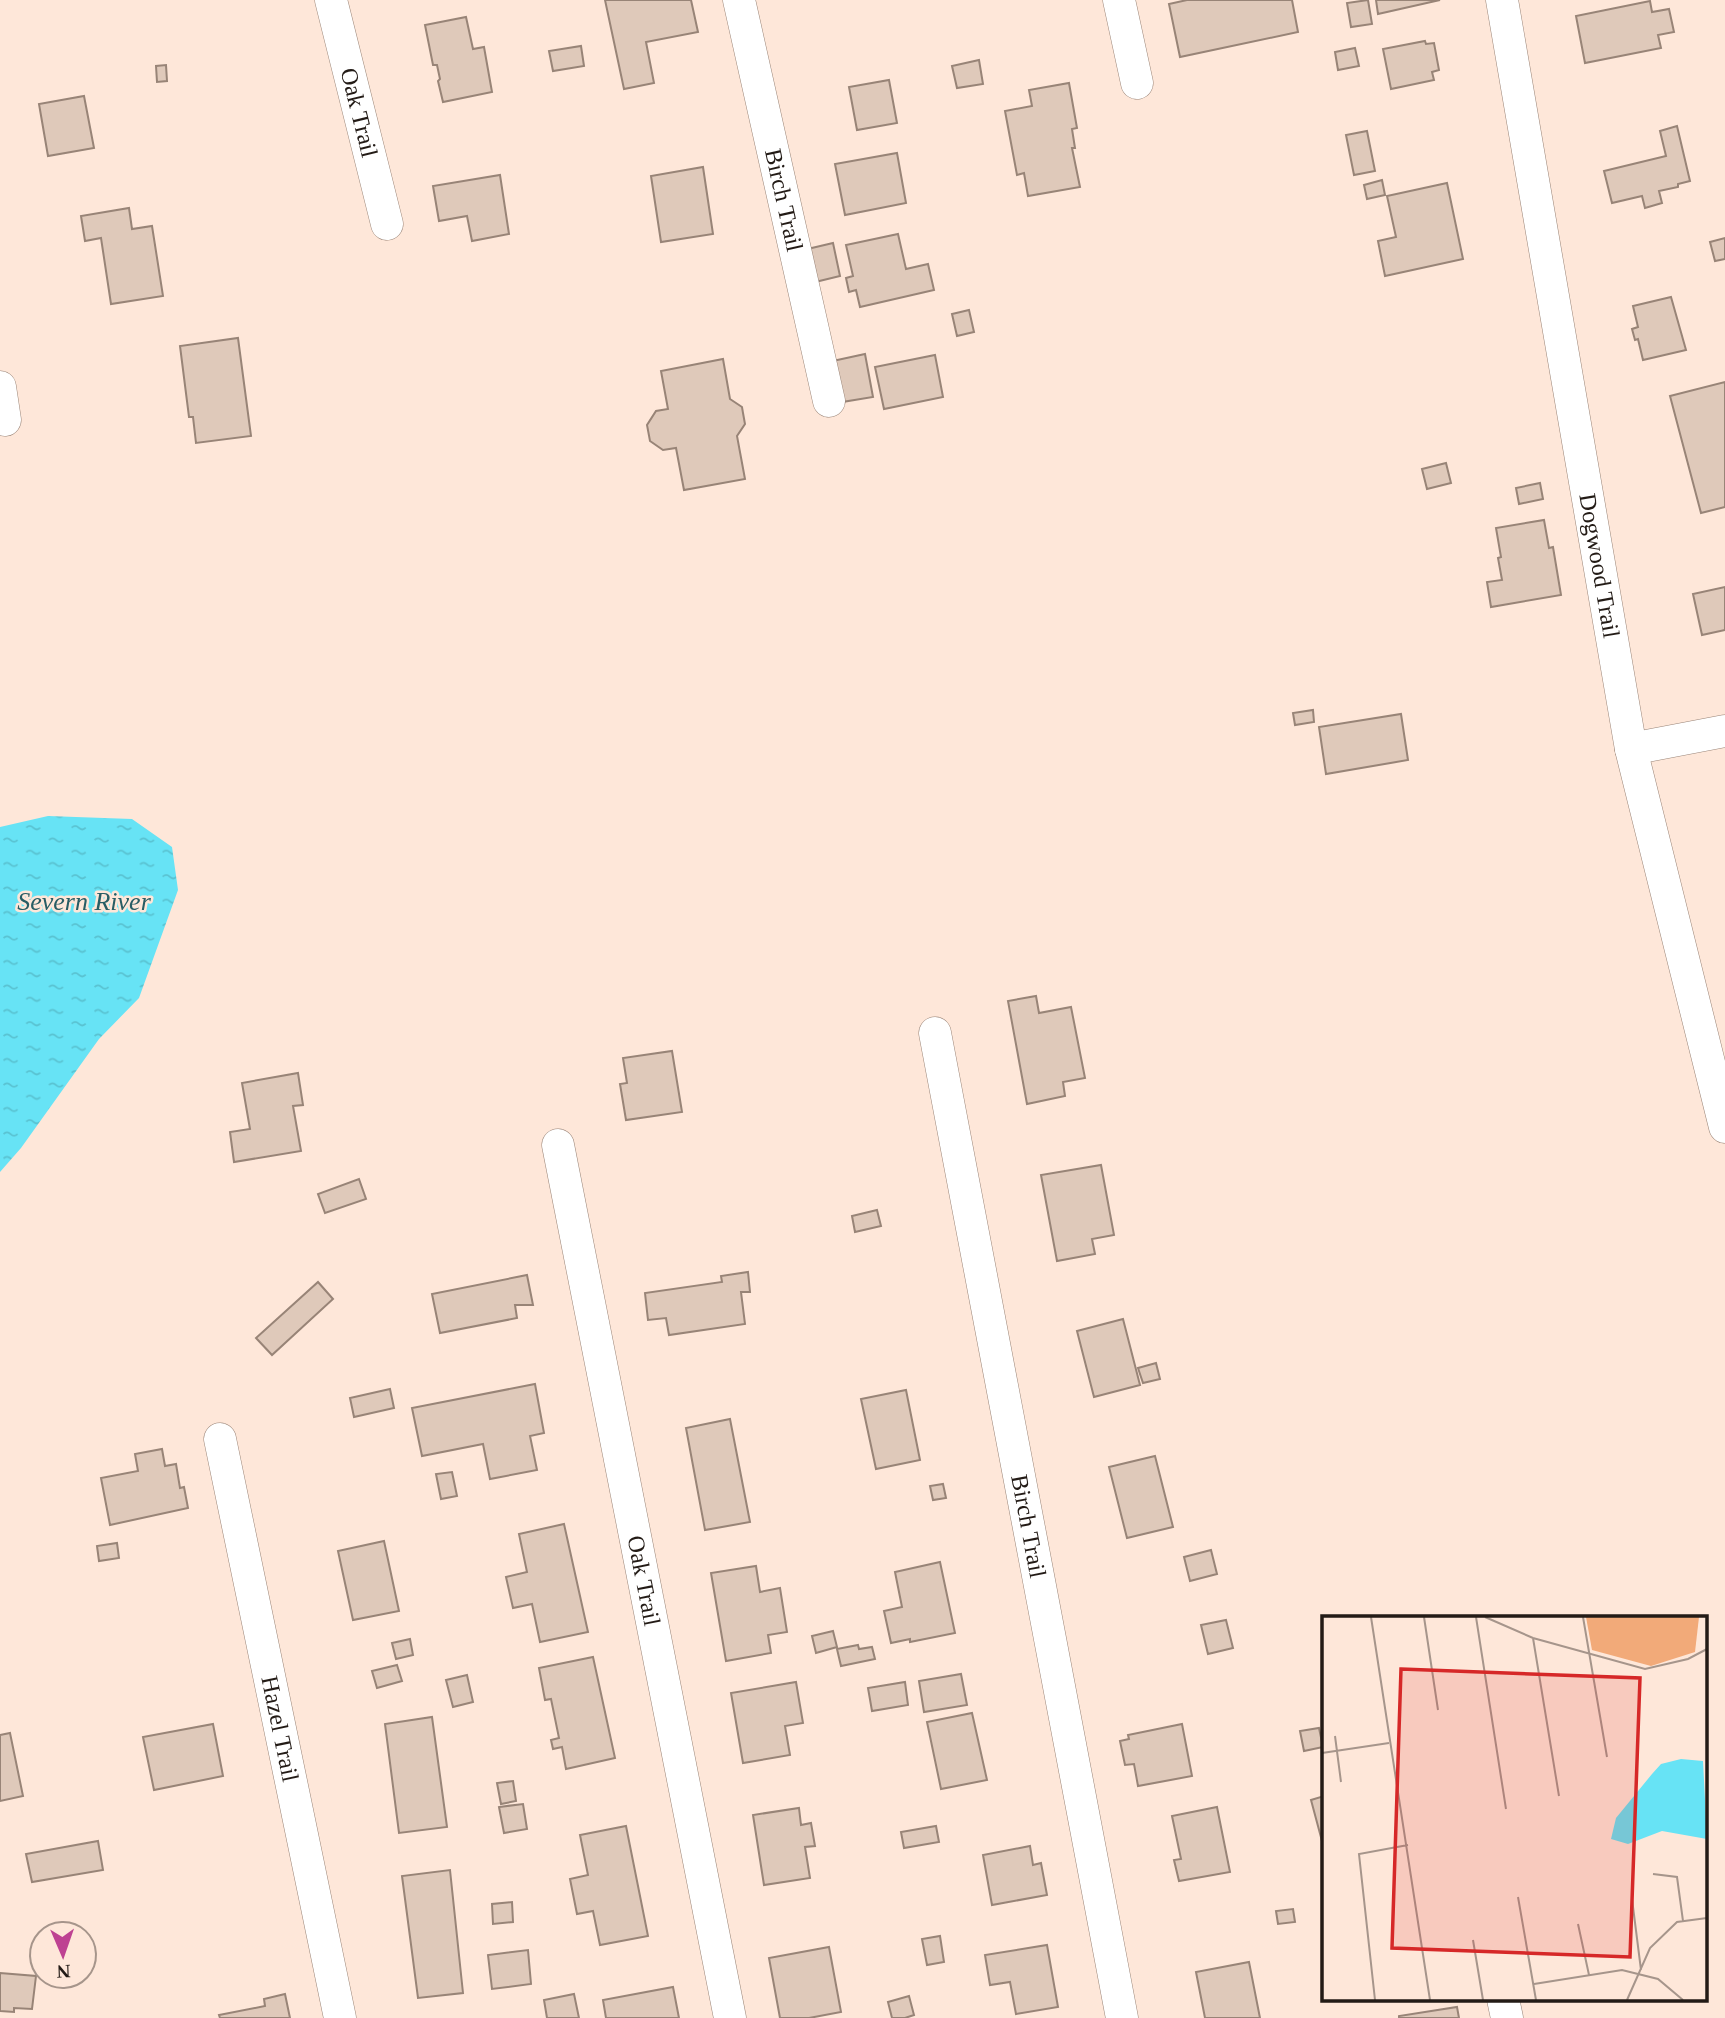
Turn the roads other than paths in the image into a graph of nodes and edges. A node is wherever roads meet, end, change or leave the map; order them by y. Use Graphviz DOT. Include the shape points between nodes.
graph roads {
  1 [pos="331,0"];
  2 [pos="739,0"];
  3 [pos="1119,0"];
  4 [pos="1502,0"];
  5 [pos="1137,83"];
  6 [pos="387,225"];
  7 [pos="0,387"];
  8 [pos="829,401"];
  9 [pos="5,420"];
  10 [pos="1725,731"];
  11 [pos="1631,749"];
  12 [pos="935,1033"];
  13 [pos="1725,1127"];
  14 [pos="558,1145"];
  15 [pos="220,1439"];
  16 [pos="1503,2000"];
  17 [pos="340,2018"];
  18 [pos="730,2018"];
  19 [pos="1122,2018"];
  20 [pos="1507,2018"];
  1 -- 6 [label="street, Oak Trail"];
  2 -- 8 [label="street, Birch Trail"];
  3 -- 5 [label="street"];
  4 -- 11 [label="street, Dogwood Trail"];
  7 -- 9 [label="street"];
  10 -- 11 [label="street"];
  11 -- 13 [label="street, Dogwood Trail"];
  12 -- 19 [label="street, Birch Trail"];
  14 -- 18 [label="street, Oak Trail"];
  15 -- 17 [label="street, Hazel Trail"];
  16 -- 20 [label="street"];
}
